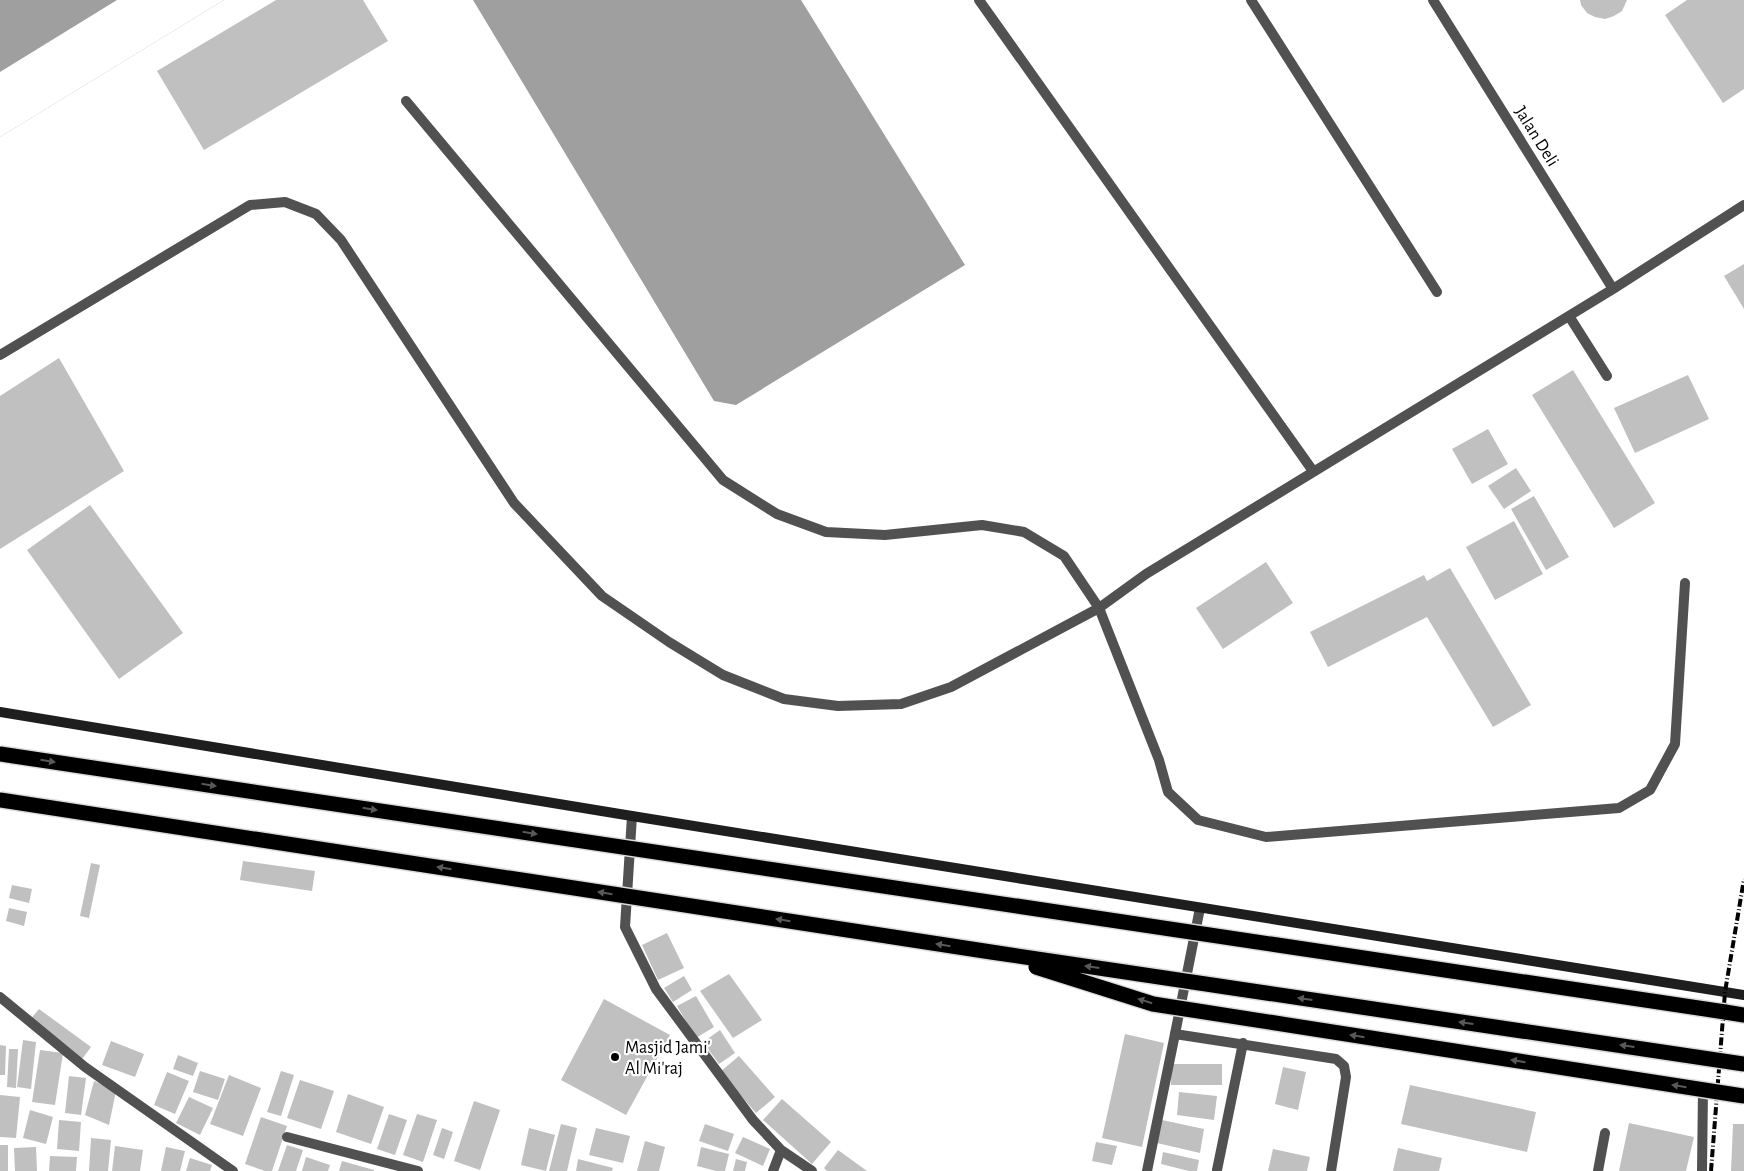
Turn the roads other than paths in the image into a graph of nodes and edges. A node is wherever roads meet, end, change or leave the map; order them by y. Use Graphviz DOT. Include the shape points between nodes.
graph roads {
  1 [pos="979,0"];
  2 [pos="1251,0"];
  3 [pos="1433,0"];
  4 [pos="406,101"];
  5 [pos="1744,205"];
  6 [pos="1613,289"];
  7 [pos="1437,292"];
  8 [pos="1569,316"];
  9 [pos="0,355"];
  10 [pos="1607,376"];
  11 [pos="1313,471"];
  12 [pos="1685,583"];
  13 [pos="1099,608"];
  14 [pos="0,712"];
  15 [pos="0,754"];
  16 [pos="0,800"];
  17 [pos="632,816"];
  18 [pos="1200,908"];
  19 [pos="991,952"];
  20 [pos="1744,996"];
  21 [pos="0,997"];
  22 [pos="1744,1013"];
  23 [pos="1175,1034"];
  24 [pos="1243,1043"];
  25 [pos="1744,1064"];
  26 [pos="1703,1090"];
  27 [pos="1744,1096"];
  28 [pos="1605,1133"];
  29 [pos="287,1138"];
  30 [pos="781,1150"];
  31 [pos="1217,1170"];
  32 [pos="233,1171"];
  33 [pos="418,1171"];
  34 [pos="773,1171"];
  35 [pos="812,1171"];
  36 [pos="1147,1171"];
  37 [pos="1331,1171"];
  38 [pos="1598,1171"];
  39 [pos="1702,1171"];
  1 -- 11 [label="street"];
  2 -- 7 [label="street"];
  3 -- 6 [label="street, Jalan Deli"];
  4 -- 13 [label="street" via="723,480 777,514 826,532 884,535 982,525 1024,532 1064,556"];
  5 -- 6 [label="street"];
  6 -- 8 [label="street"];
  8 -- 10 [label="street"];
  8 -- 11 [label="street"];
  9 -- 13 [label="street" via="250,205 285,202 316,214 341,240 514,502 602,596 723,675 784,699 838,706 901,704 951,687"];
  11 -- 13 [label="street" via="1146,574"];
  12 -- 13 [label="street" via="1675,744 1650,790 1619,808 1266,837 1198,820 1168,792 1159,760"];
  14 -- 17 [label="street"];
  15 -- 22 [label="highway, one-way, bridge"];
  19 -- 16 [label="highway, one-way, bridge"];
  17 -- 18 [label="street"];
  17 -- 30 [label="street" via="625,927 656,989 752,1120"];
  18 -- 20 [label="street"];
  18 -- 23 [label="street"];
  25 -- 19 [label="highway, one-way, bridge"];
  26 -- 19 [label="highway, one-way, bridge" via="1153,1004"];
  21 -- 32 [label="street" via="85,1067"];
  23 -- 24 [label="street"];
  23 -- 36 [label="street"];
  24 -- 31 [label="street"];
  24 -- 37 [label="street" via="1336,1059 1344,1066 1346,1077"];
  26 -- 27 [label="highway, bridge"];
  26 -- 39 [label="street"];
  28 -- 38 [label="street"];
  29 -- 33 [label="street"];
  30 -- 34 [label="street"];
  30 -- 35 [label="street"];
}
